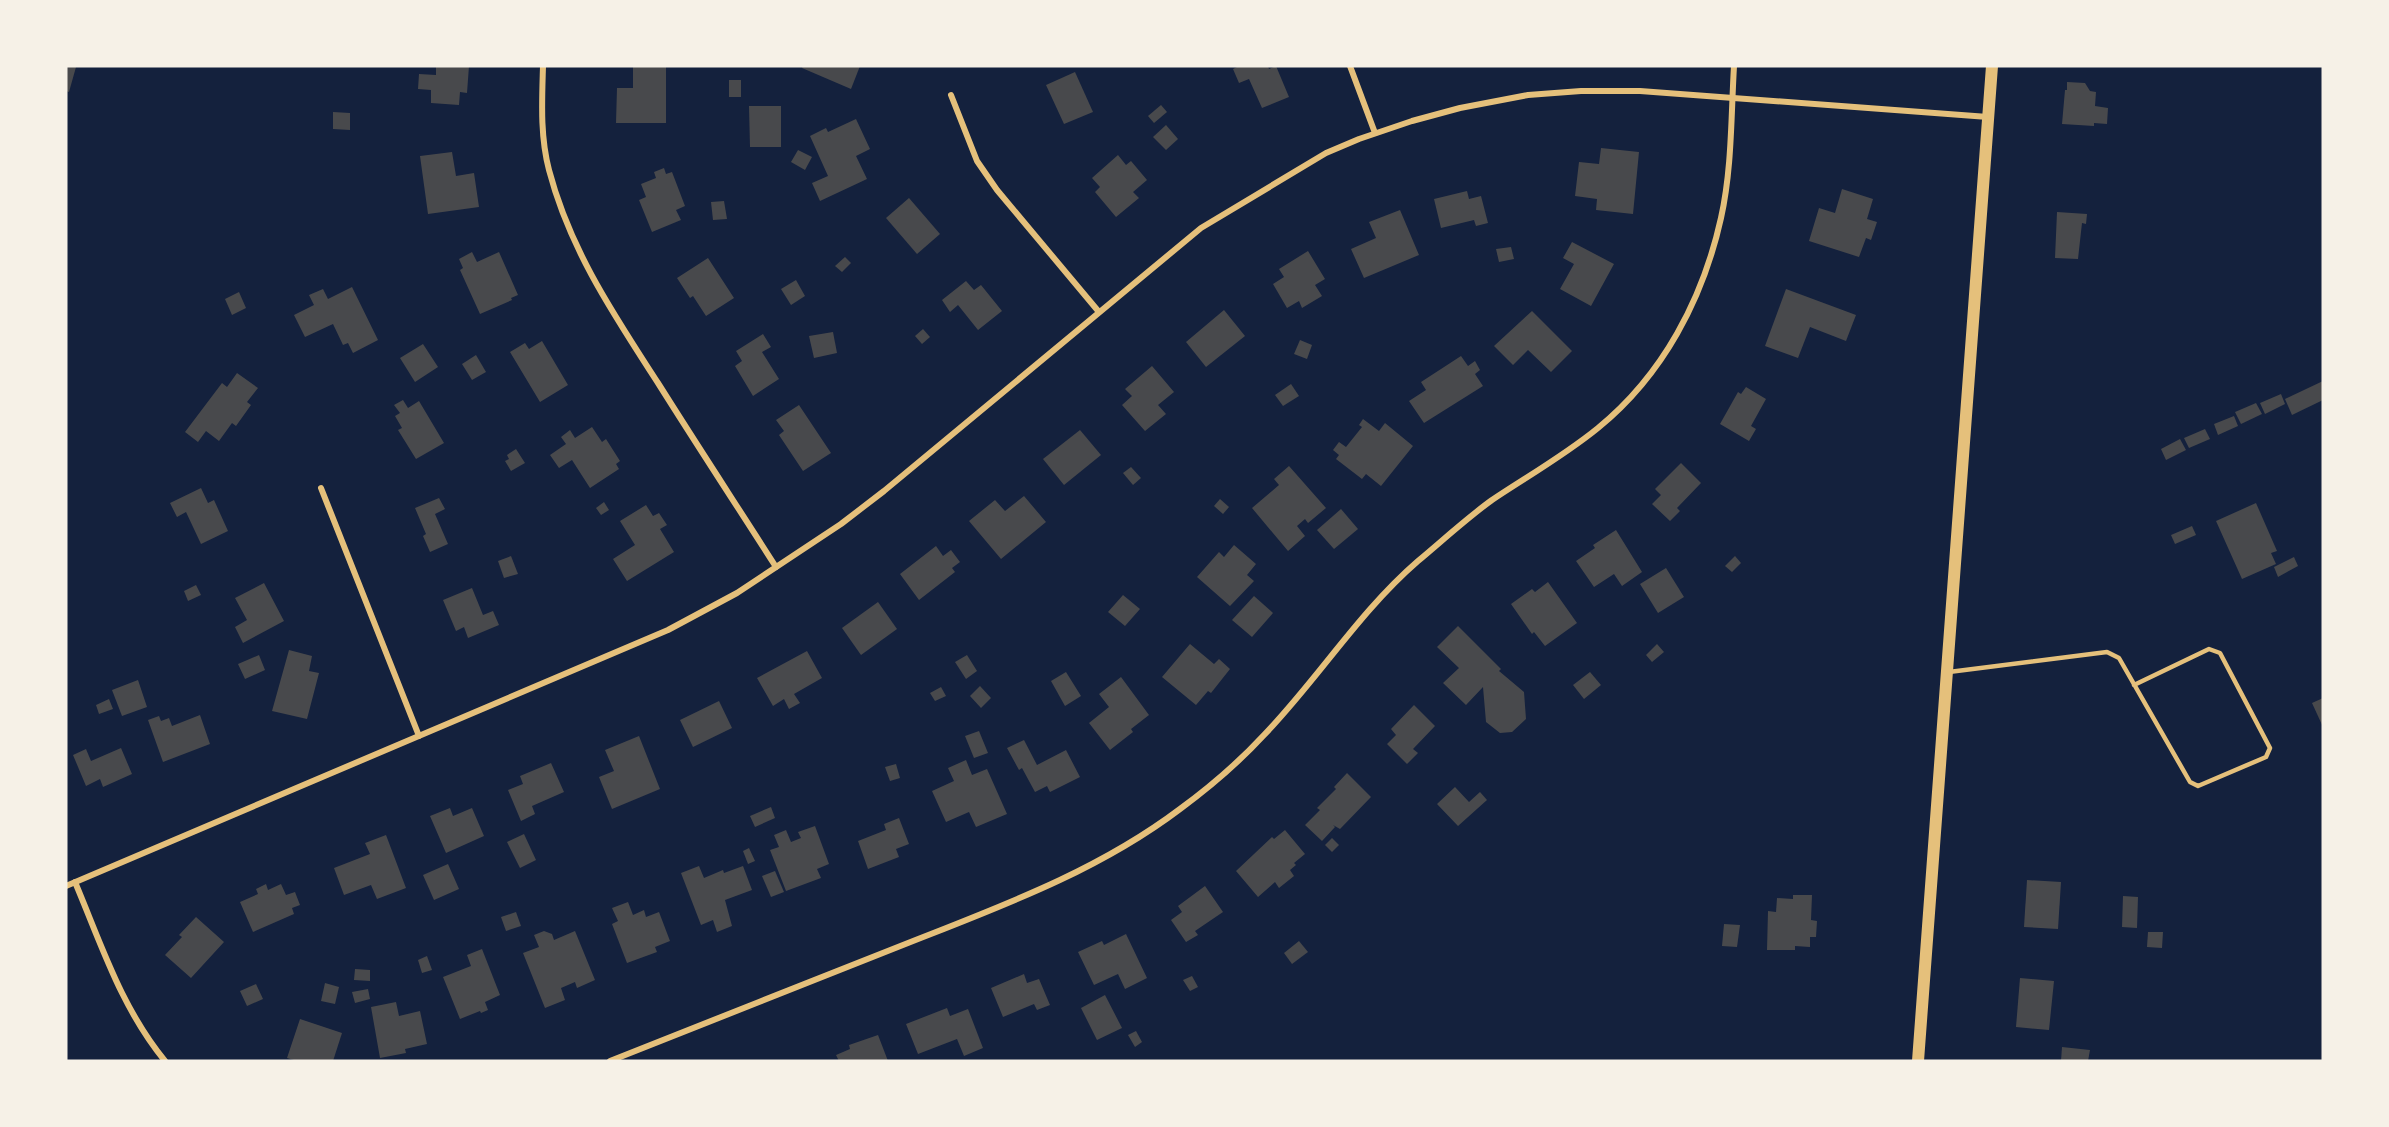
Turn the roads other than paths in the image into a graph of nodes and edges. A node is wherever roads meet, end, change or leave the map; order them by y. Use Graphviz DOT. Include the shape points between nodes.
graph roads {
  1 [pos="543,66"];
  2 [pos="1350,66"];
  3 [pos="1734,66"];
  4 [pos="1992,66"];
  5 [pos="951,95"];
  6 [pos="1732,98"];
  7 [pos="1988,117"];
  8 [pos="1375,133"];
  9 [pos="1099,312"];
  10 [pos="321,488"];
  11 [pos="776,567"];
  12 [pos="1947,672"];
  13 [pos="2134,685"];
  14 [pos="419,736"];
  15 [pos="75,882"];
  16 [pos="66,886"];
  17 [pos="165,1061"];
  18 [pos="610,1061"];
  19 [pos="1918,1061"];
  1 -- 11 [label="street" via="541,116 547,159 574,244 627,335"];
  2 -- 8 [label="street"];
  3 -- 6 [label="street"];
  4 -- 7 [label="main road"];
  5 -- 9 [label="street" via="977,161"];
  6 -- 7 [label="street"];
  6 -- 8 [label="street" via="1640,91 1528,95 1460,108"];
  6 -- 18 [label="street" via="1722,215 1704,279 1682,327 1660,362 1600,426 1490,502 1415,564 1364,615 1293,703 1237,763 1128,845 1056,883"];
  7 -- 12 [label="main road"];
  8 -- 9 [label="street" via="1326,153 1230,209"];
  9 -- 11 [label="street" via="884,491"];
  10 -- 14 [label="street"];
  11 -- 14 [label="street" via="668,630"];
  12 -- 13 [label="lane" via="2107,652 2119,658"];
  12 -- 19 [label="main road"];
  13 -- 13 [label="lane" via="2190,782 2198,786 2266,757 2270,748 2220,653 2209,649"];
  14 -- 15 [label="street"];
  15 -- 16 [label="street"];
  15 -- 17 [label="street" via="124,1001"];
}
